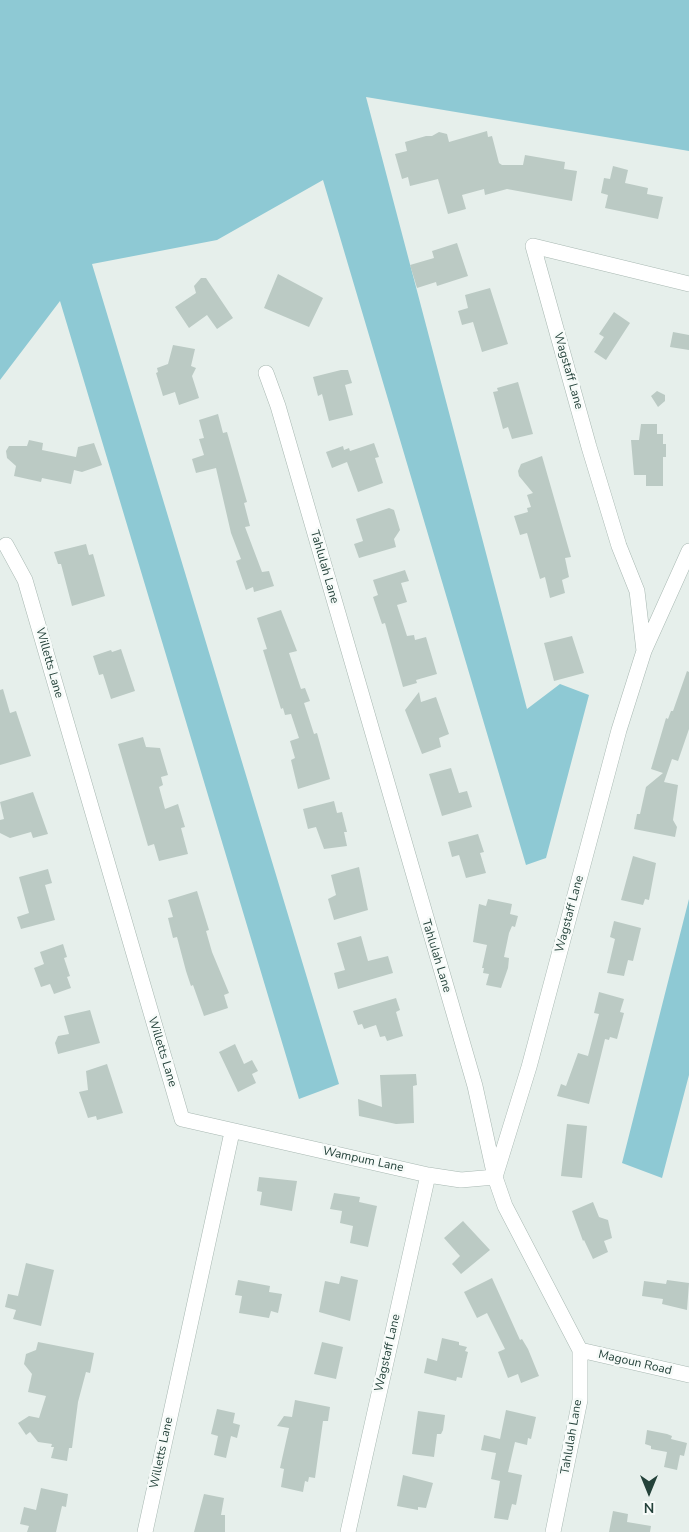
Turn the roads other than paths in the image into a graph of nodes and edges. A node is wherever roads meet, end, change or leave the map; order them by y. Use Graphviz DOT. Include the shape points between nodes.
graph roads {
  1 [pos="689,284"];
  2 [pos="266,374"];
  3 [pos="6,545"];
  4 [pos="689,551"];
  5 [pos="644,651"];
  6 [pos="232,1132"];
  7 [pos="428,1175"];
  8 [pos="495,1177"];
  9 [pos="580,1350"];
  10 [pos="689,1375"];
  11 [pos="145,1532"];
  12 [pos="348,1532"];
  13 [pos="554,1532"];
  1 -- 5 [label="street, Wagstaff Lane" via="533,246 589,447 636,590"];
  2 -- 8 [label="street, Tahlulah Lane" via="278,406 475,1086"];
  3 -- 6 [label="street, Willetts Lane" via="25,580 182,1119"];
  4 -- 5 [label="street, Wagstaff Lane"];
  5 -- 8 [label="street, Wagstaff Lane" via="619,730 529,1067"];
  6 -- 7 [label="street, Wampum Lane"];
  6 -- 11 [label="street, Willetts Lane"];
  7 -- 8 [label="street, Wampum Lane" via="461,1180"];
  7 -- 12 [label="street, Wagstaff Lane"];
  8 -- 9 [label="street, Tahlulah Lane" via="505,1206"];
  9 -- 10 [label="street, Magoun Road"];
  9 -- 13 [label="street, Tahlulah Lane" via="580,1400"];
}
